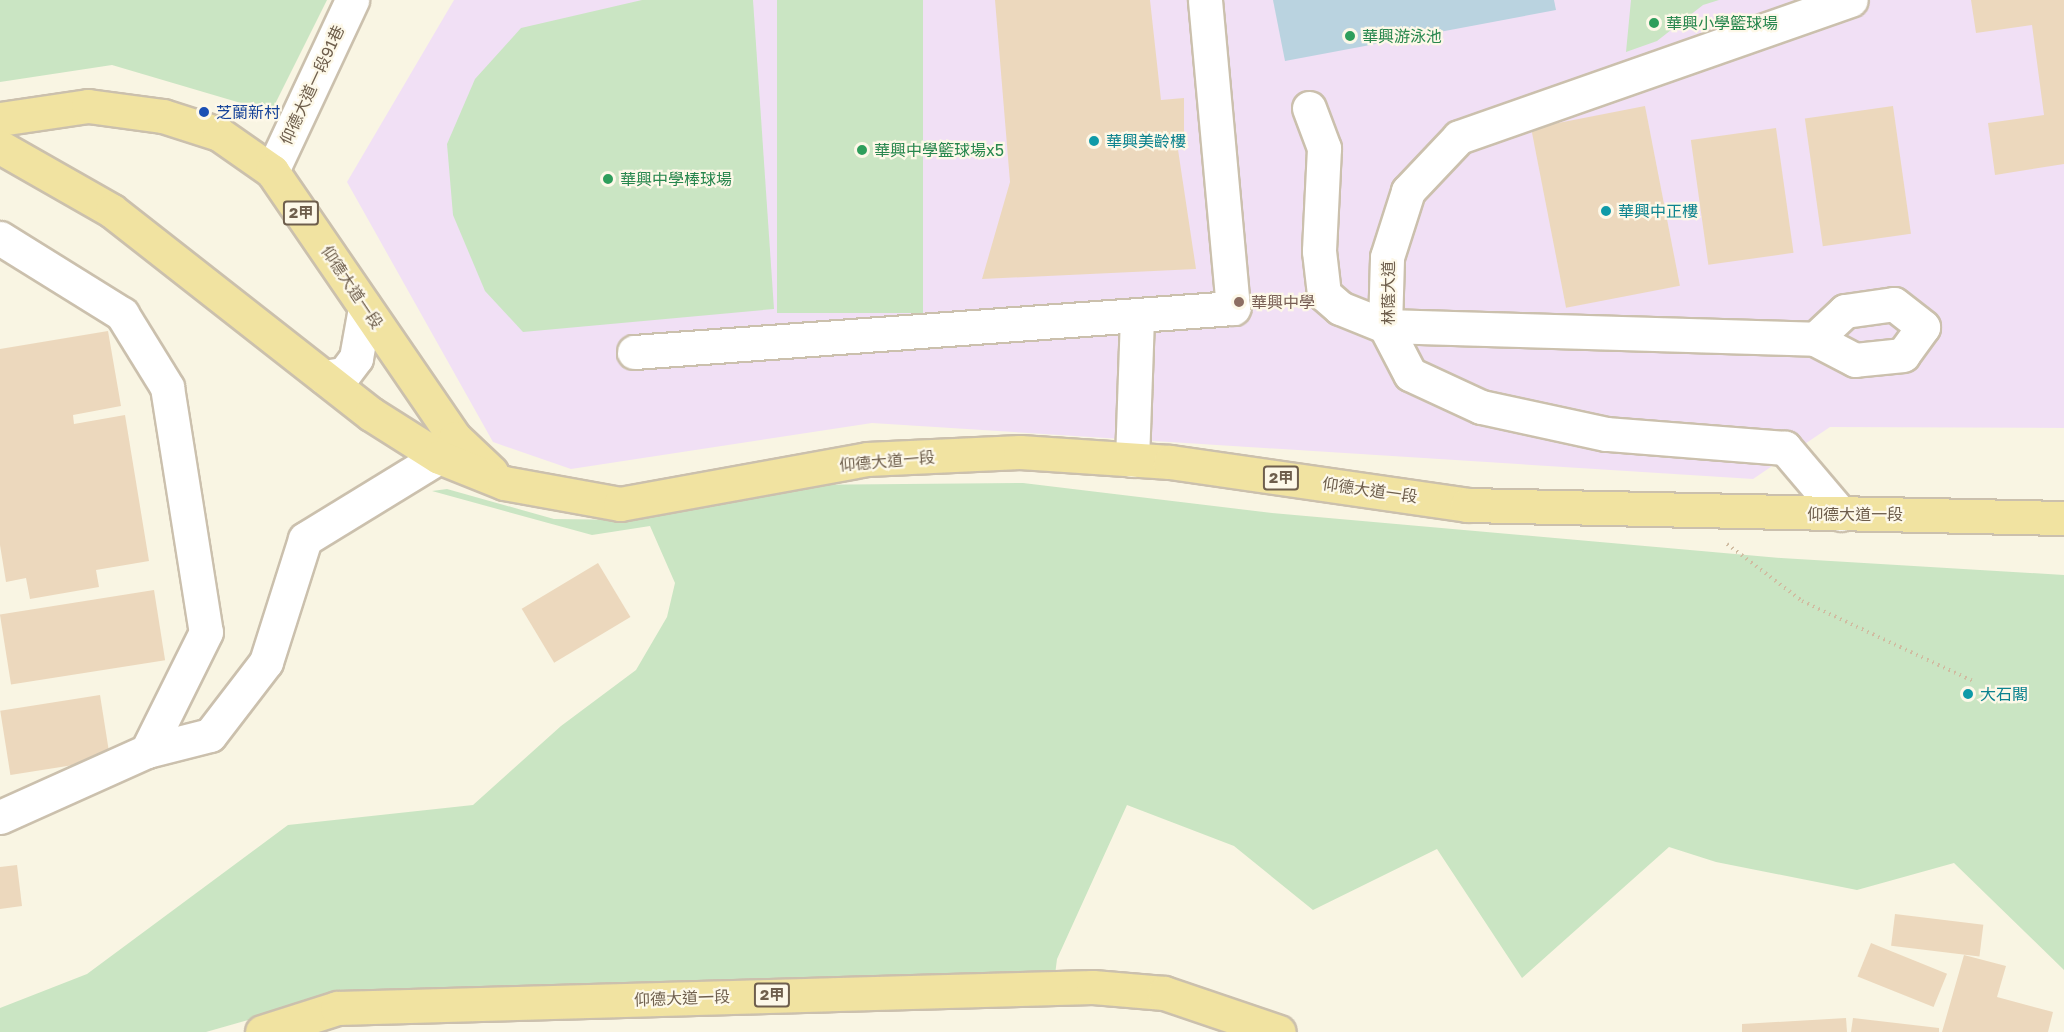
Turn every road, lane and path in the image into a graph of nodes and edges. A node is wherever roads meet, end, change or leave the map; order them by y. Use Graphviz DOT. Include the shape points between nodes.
graph roads {
  1 [pos="352,0"];
  2 [pos="1205,0"];
  3 [pos="1851,0"];
  4 [pos="1309,108"];
  5 [pos="0,119"];
  6 [pos="0,147"];
  7 [pos="272,171"];
  8 [pos="0,238"];
  9 [pos="365,308"];
  10 [pos="1137,315"];
  11 [pos="1385,326"];
  12 [pos="1815,339"];
  13 [pos="634,352"];
  14 [pos="324,376"];
  15 [pos="439,457"];
  16 [pos="1132,460"];
  17 [pos="504,483"];
  18 [pos="1840,514"];
  19 [pos="2064,518"];
  20 [pos="1722,541"];
  21 [pos="1975,682"];
  22 [pos="147,751"];
  23 [pos="0,817"];
  24 [pos="262,1032"];
  25 [pos="1279,1032"];
  1 -- 7 [label="lane, 仰德大道一段91巷"];
  2 -- 10 [label="lane" via="1233,308"];
  3 -- 11 [label="lane, 林蔭大道" via="1460,137 1408,191 1387,257"];
  4 -- 11 [label="lane" via="1324,148 1319,251 1324,294 1340,308"];
  5 -- 7 [label="main road, 仰德大道一段 / 2甲" via="88,106 163,116 219,134"];
  6 -- 14 [label="main road, 仰德大道一段 / 2甲" via="112,211"];
  7 -- 9 [label="main road, 仰德大道一段 / 2甲"];
  8 -- 22 [label="lane" via="122,314 167,387 206,632"];
  9 -- 14 [label="lane" via="356,358 344,374"];
  9 -- 17 [label="main road, 仰德大道一段 / 2甲" via="455,438"];
  10 -- 13 [label="lane"];
  10 -- 16 [label="lane"];
  11 -- 12 [label="lane"];
  11 -- 18 [label="lane, 林蔭大道" via="1410,374 1480,407 1606,435 1785,448"];
  14 -- 15 [label="main road, 仰德大道一段 / 2甲" via="371,414"];
  15 -- 17 [label="main road, 仰德大道一段 / 2甲"];
  15 -- 22 [label="lane" via="305,539 266,662 210,735"];
  16 -- 17 [label="main road, 仰德大道一段 / 2甲" via="1020,452 867,459 620,504"];
  16 -- 18 [label="main road, 仰德大道一段 / 2甲" via="1467,505"];
  18 -- 19 [label="main road, 仰德大道一段 / 2甲"];
  20 -- 21 [label="path" via="1802,601"];
  22 -- 23 [label="lane"];
  24 -- 25 [label="main road, 仰德大道一段 / 2甲" via="337,1008 1093,987 1164,993"];
}
